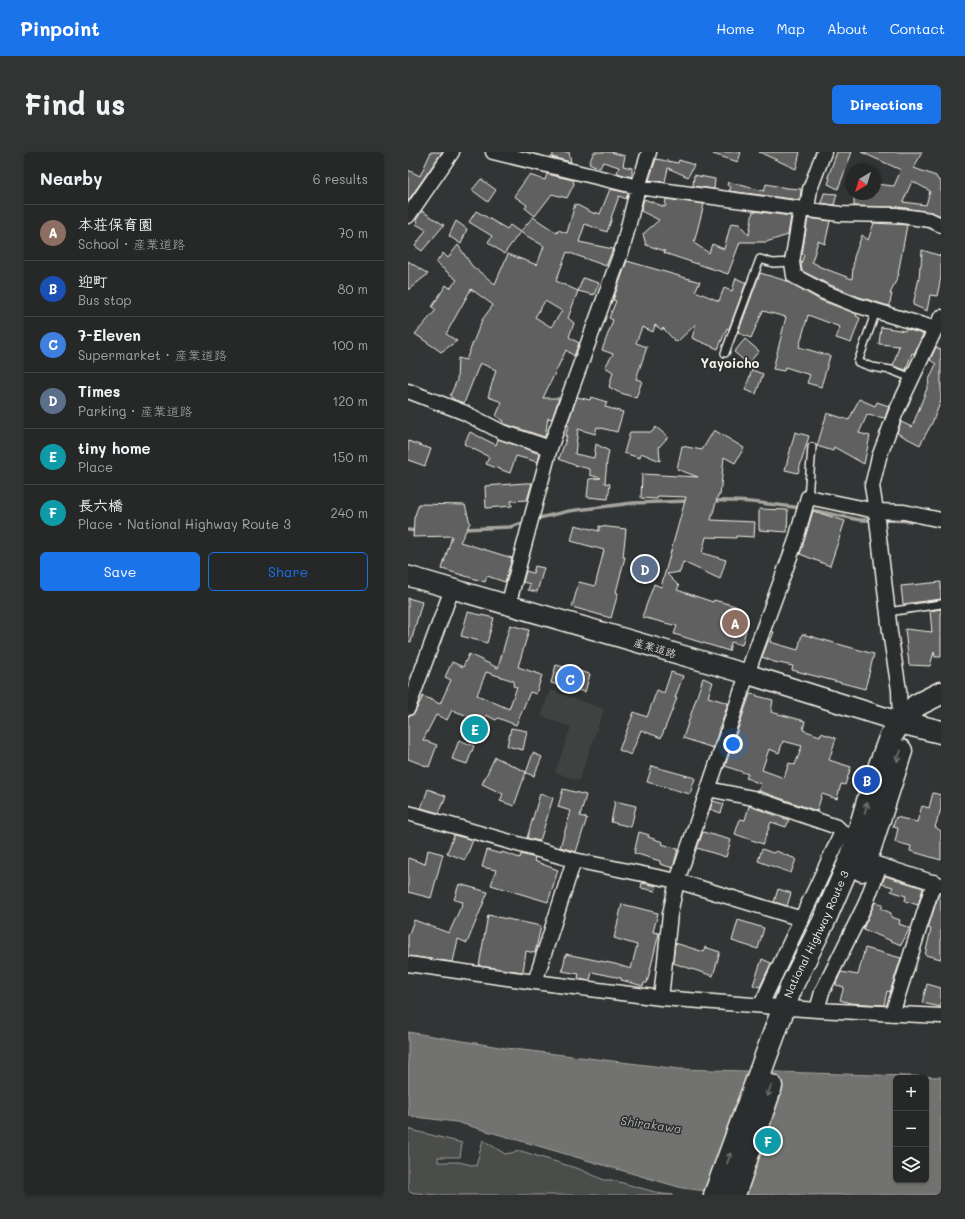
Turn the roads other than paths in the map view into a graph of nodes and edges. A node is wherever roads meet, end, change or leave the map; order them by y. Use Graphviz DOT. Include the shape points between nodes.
graph roads {
  1 [pos="452,152"];
  2 [pos="493,152"];
  3 [pos="649,152"];
  4 [pos="824,152"];
  5 [pos="638,187"];
  6 [pos="804,209"];
  7 [pos="408,216"];
  8 [pos="941,225"];
  9 [pos="792,262"];
  10 [pos="876,311"];
  11 [pos="938,323"];
  12 [pos="725,353"];
  13 [pos="912,378"];
  14 [pos="408,391"];
  15 [pos="812,447"];
  16 [pos="550,448"];
  17 [pos="807,499"];
  18 [pos="876,511"];
  19 [pos="941,520"];
  20 [pos="408,576"];
  21 [pos="452,588"];
  22 [pos="941,604"];
  23 [pos="508,606"];
  24 [pos="888,612"];
  25 [pos="747,674"];
  26 [pos="941,693"];
  27 [pos="408,708"];
  28 [pos="941,708"];
  29 [pos="908,724"];
  30 [pos="941,732"];
  31 [pos="708,790"];
  32 [pos="408,813"];
  33 [pos="850,835"];
  34 [pos="574,860"];
  35 [pos="873,863"];
  36 [pos="677,881"];
  37 [pos="937,884"];
  38 [pos="802,919"];
  39 [pos="408,964"];
  40 [pos="535,982"];
  41 [pos="661,998"];
  42 [pos="761,1006"];
  43 [pos="892,1014"];
  44 [pos="793,1016"];
  45 [pos="941,1016"];
  46 [pos="716,1195"];
  47 [pos="734,1195"];
  1 -- 7 [label="street"];
  2 -- 5 [label="street"];
  3 -- 5 [label="street"];
  4 -- 6 [label="street"];
  5 -- 6 [label="street"];
  5 -- 16 [label="street" via="623,247"];
  6 -- 8 [label="street" via="840,214 896,215 930,220"];
  6 -- 9 [label="street"];
  9 -- 10 [label="street" via="794,276 824,292"];
  9 -- 12 [label="lane" via="773,263 760,259"];
  10 -- 11 [label="street"];
  10 -- 13 [label="lane" via="858,362"];
  11 -- 13 [label="street"];
  13 -- 18 [label="street" via="879,457 872,486"];
  14 -- 16 [label="street" via="463,412 502,432"];
  15 -- 17 [label="lane"];
  16 -- 23 [label="street"];
  17 -- 18 [label="street"];
  17 -- 25 [label="street" via="796,543"];
  18 -- 19 [label="street" via="904,512"];
  18 -- 24 [label="street"];
  20 -- 21 [label="street, 産業道路"];
  21 -- 23 [label="street, 産業道路"];
  21 -- 27 [label="street"];
  22 -- 24 [label="lane"];
  23 -- 25 [label="street, 産業道路"];
  24 -- 29 [label="street" via="899,690"];
  25 -- 29 [label="street, 産業道路"];
  25 -- 31 [label="street"];
  26 -- 29 [label="main road, National Highway Route 3" via="916,705"];
  28 -- 29 [label="main road, National Highway Route 3"];
  29 -- 30 [label="main road"];
  33 -- 29 [label="main road, National Highway Route 3, one-way" via="872,787 890,738"];
  29 -- 35 [label="main road, National Highway Route 3, one-way" via="908,736 901,749"];
  31 -- 33 [label="street" via="753,798 838,827"];
  31 -- 36 [label="street"];
  32 -- 34 [label="street"];
  33 -- 38 [label="street"];
  33 -- 44 [label="main road, National Highway Route 3" via="852,856 824,921 792,985"];
  34 -- 36 [label="street"];
  34 -- 40 [label="street"];
  35 -- 37 [label="street"];
  35 -- 44 [label="main road, National Highway Route 3" via="837,927"];
  36 -- 38 [label="street"];
  36 -- 41 [label="street" via="670,914"];
  37 -- 43 [label="street"];
  38 -- 42 [label="street"];
  39 -- 40 [label="street"];
  40 -- 41 [label="street"];
  41 -- 42 [label="street"];
  42 -- 44 [label="street"];
  43 -- 44 [label="street"];
  43 -- 45 [label="street"];
  46 -- 44 [label="main road, National Highway Route 3, one-way"];
  44 -- 47 [label="main road, National Highway Route 3, one-way"];
}
